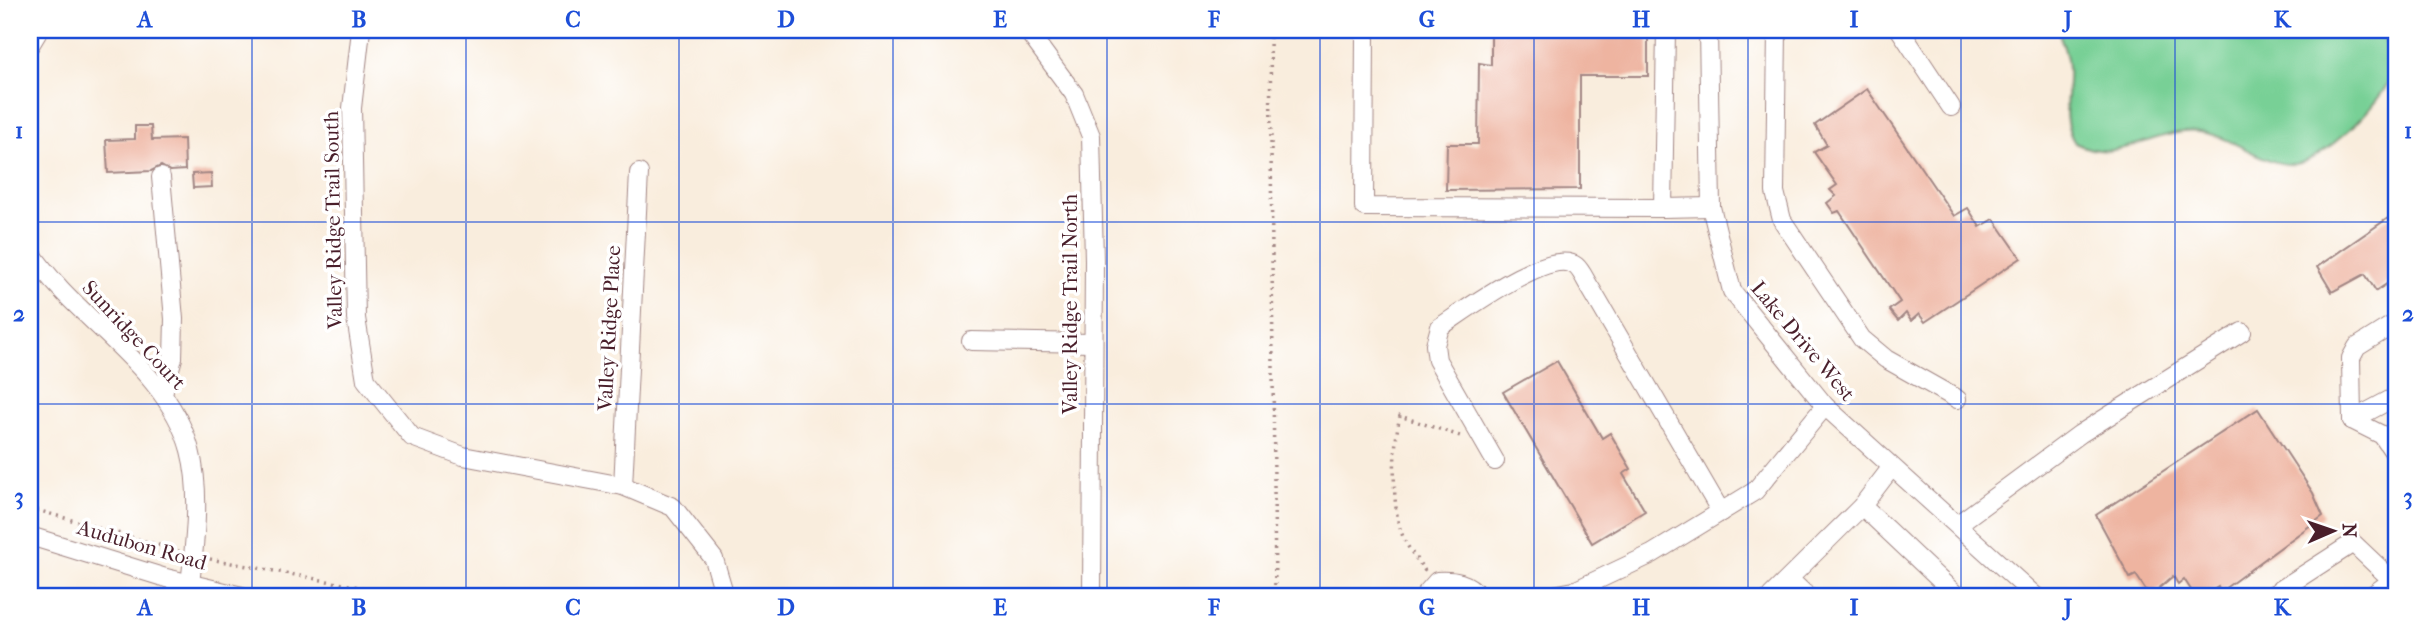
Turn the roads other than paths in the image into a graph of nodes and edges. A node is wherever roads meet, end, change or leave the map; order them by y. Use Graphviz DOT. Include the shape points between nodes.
graph roads {
  1 [pos="39,30"];
  2 [pos="361,30"];
  3 [pos="1027,30"];
  4 [pos="1365,30"];
  5 [pos="1666,30"];
  6 [pos="1708,30"];
  7 [pos="1777,30"];
  8 [pos="1900,30"];
  9 [pos="30,45"];
  10 [pos="1951,107"];
  11 [pos="639,173"];
  12 [pos="161,177"];
  13 [pos="1711,207"];
  14 [pos="1663,208"];
  15 [pos="30,251"];
  16 [pos="2397,322"];
  17 [pos="2242,332"];
  18 [pos="971,341"];
  19 [pos="1093,343"];
  20 [pos="163,393"];
  21 [pos="2397,396"];
  22 [pos="1957,399"];
  23 [pos="1825,406"];
  24 [pos="2351,420"];
  25 [pos="2397,457"];
  26 [pos="1495,461"];
  27 [pos="1891,468"];
  28 [pos="623,486"];
  29 [pos="1862,506"];
  30 [pos="1721,512"];
  31 [pos="1958,524"];
  32 [pos="30,536"];
  33 [pos="1789,579"];
  34 [pos="190,583"];
  35 [pos="2386,588"];
  36 [pos="1428,591"];
  37 [pos="242,596"];
  38 [pos="725,596"];
  39 [pos="1092,596"];
  40 [pos="1479,596"];
  41 [pos="1548,596"];
  42 [pos="1771,596"];
  43 [pos="1807,596"];
  44 [pos="1957,596"];
  45 [pos="2035,596"];
  46 [pos="2271,596"];
  1 -- 9 [label="street"];
  2 -- 28 [label="street, Valley Ridge Trail South" via="352,108 356,318 366,380 412,437 463,456"];
  3 -- 19 [label="street, Valley Ridge Trail North" via="1074,94 1091,135"];
  4 -- 14 [label="street" via="1364,207"];
  5 -- 14 [label="street"];
  6 -- 13 [label="street, Lake Drive West"];
  7 -- 22 [label="street" via="1774,192 1782,220 1862,339 1886,359"];
  8 -- 10 [label="street"];
  11 -- 28 [label="street, Valley Ridge Place"];
  12 -- 20 [label="street" via="174,319 173,358"];
  13 -- 14 [label="street"];
  13 -- 23 [label="street, Lake Drive West" via="1732,291"];
  15 -- 20 [label="street, Sunridge Court" via="46,275"];
  16 -- 24 [label="street" via="2357,347 2351,358"];
  17 -- 31 [label="street" via="2080,434"];
  18 -- 19 [label="street"];
  19 -- 39 [label="street, Valley Ridge Trail North"];
  20 -- 34 [label="street, Sunridge Court" via="190,450 195,484"];
  21 -- 24 [label="street"];
  23 -- 27 [label="street, Lake Drive West"];
  23 -- 30 [label="street" via="1755,491"];
  24 -- 25 [label="street" via="2382,435"];
  26 -- 30 [label="street" via="1437,360 1440,327 1539,266 1555,262 1575,265"];
  27 -- 29 [label="street"];
  27 -- 31 [label="street, Lake Drive West"];
  28 -- 38 [label="street, Valley Ridge Trail South" via="673,507 714,559"];
  29 -- 33 [label="street"];
  29 -- 44 [label="street"];
  30 -- 41 [label="street" via="1652,554 1574,591"];
  31 -- 45 [label="street, Lake Drive West"];
  32 -- 34 [label="street, Audubon Road"];
  33 -- 42 [label="street"];
  33 -- 43 [label="street"];
  34 -- 37 [label="street, Audubon Road"];
  35 -- 46 [label="street" via="2353,543"];
  36 -- 40 [label="street" via="1437,581 1455,580"];
}
